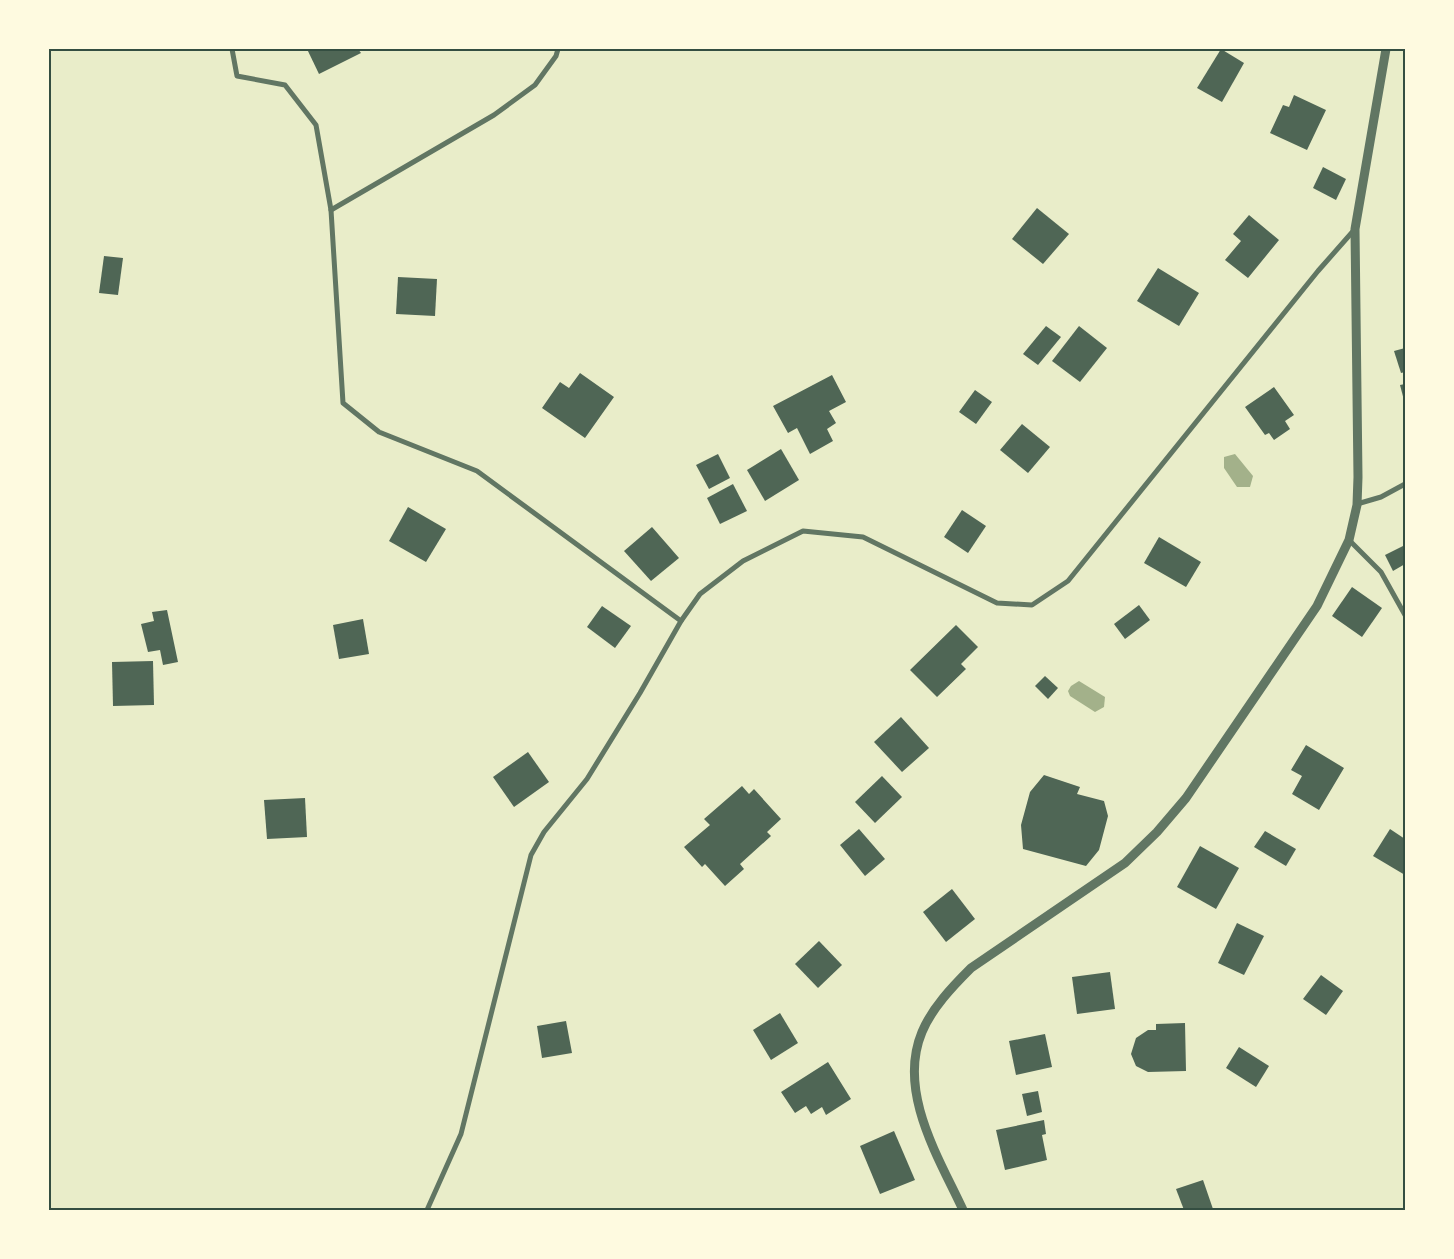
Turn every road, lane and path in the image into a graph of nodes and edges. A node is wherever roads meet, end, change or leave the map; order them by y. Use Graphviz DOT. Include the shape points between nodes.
graph roads {
  1 [pos="232,49"];
  2 [pos="558,49"];
  3 [pos="1386,49"];
  4 [pos="331,210"];
  5 [pos="1355,229"];
  6 [pos="1405,484"];
  7 [pos="1356,505"];
  8 [pos="1349,540"];
  9 [pos="1405,615"];
  10 [pos="681,621"];
  11 [pos="427,1210"];
  12 [pos="964,1210"];
  1 -- 4 [label="street" via="237,76 285,85 316,125"];
  2 -- 4 [label="street" via="535,85 494,115"];
  3 -- 5 [label="street"];
  4 -- 10 [label="street" via="344,403 379,432 477,470"];
  5 -- 7 [label="street"];
  5 -- 10 [label="street" via="1068,581 1032,604 997,603 863,537 803,531 743,561 700,594"];
  6 -- 7 [label="street"];
  7 -- 8 [label="street"];
  8 -- 9 [label="street" via="1381,572"];
  8 -- 12 [label="street" via="1317,606 1186,798 1157,832 1125,863 971,968 951,988 923,1030 918,1042 914,1075 919,1105 931,1140"];
  10 -- 11 [label="street" via="587,779 544,832 530,855 461,1134"];
}
